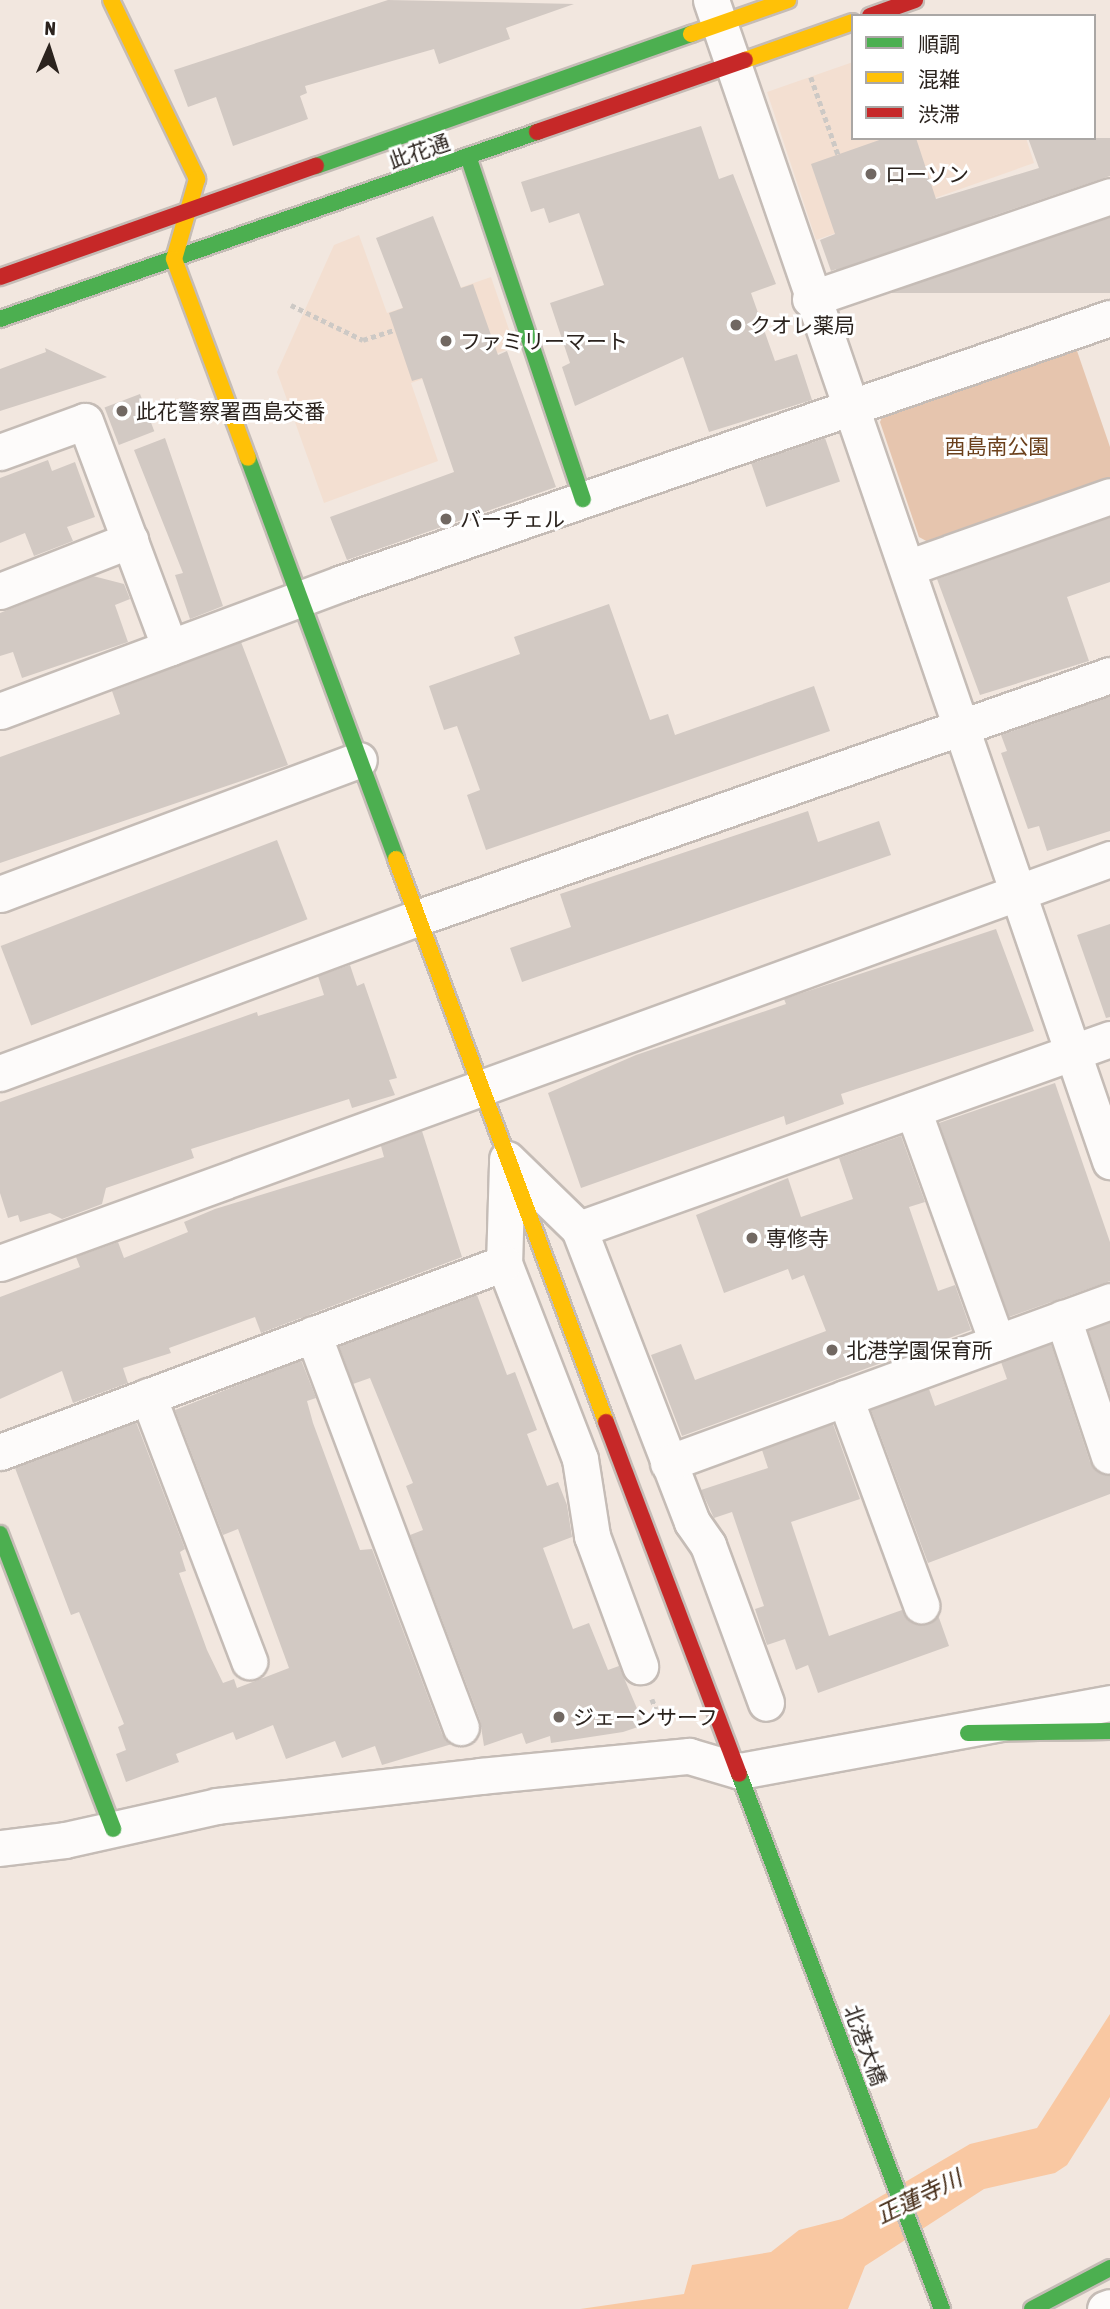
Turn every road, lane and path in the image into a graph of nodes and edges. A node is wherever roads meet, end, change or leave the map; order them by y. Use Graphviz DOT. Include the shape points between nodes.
graph roads {
  1 [pos="111,0"];
  2 [pos="788,0"];
  3 [pos="915,0"];
  4 [pos="715,12"];
  5 [pos="876,14"];
  6 [pos="851,23"];
  7 [pos="733,64"];
  8 [pos="809,69"];
  9 [pos="838,154"];
  10 [pos="468,156"];
  11 [pos="1110,196"];
  12 [pos="188,210"];
  13 [pos="174,259"];
  14 [pos="0,277"];
  15 [pos="810,299"];
  16 [pos="290,305"];
  17 [pos="1110,318"];
  18 [pos="0,319"];
  19 [pos="394,330"];
  20 [pos="852,407"];
  21 [pos="0,452"];
  22 [pos="1110,496"];
  23 [pos="583,499"];
  24 [pos="130,540"];
  25 [pos="907,568"];
  26 [pos="0,591"];
  27 [pos="300,599"];
  28 [pos="170,648"];
  29 [pos="1110,675"];
  30 [pos="0,712"];
  31 [pos="958,727"];
  32 [pos="359,760"];
  33 [pos="1110,859"];
  34 [pos="1017,893"];
  35 [pos="0,894"];
  36 [pos="417,918"];
  37 [pos="1110,1039"];
  38 [pos="1074,1052"];
  39 [pos="0,1073"];
  40 [pos="480,1086"];
  41 [pos="913,1110"];
  42 [pos="507,1159"];
  43 [pos="1110,1161"];
  44 [pos="579,1229"];
  45 [pos="0,1263"];
  46 [pos="504,1263"];
  47 [pos="1110,1301"];
  48 [pos="1063,1318"];
  49 [pos="313,1334"];
  50 [pos="998,1342"];
  51 [pos="148,1396"];
  52 [pos="845,1398"];
  53 [pos="0,1452"];
  54 [pos="1110,1455"];
  55 [pos="668,1463"];
  56 [pos="0,1534"];
  57 [pos="921,1605"];
  58 [pos="250,1661"];
  59 [pos="640,1666"];
  60 [pos="766,1703"];
  61 [pos="1110,1703"];
  62 [pos="461,1727"];
  63 [pos="1110,1731"];
  64 [pos="968,1732"];
  65 [pos="745,1783"];
  66 [pos="113,1829"];
  67 [pos="0,1848"];
  68 [pos="1110,2268"];
  69 [pos="1110,2306"];
  70 [pos="942,2309"];
  71 [pos="1032,2309"];
  72 [pos="1105,2309"];
  1 -- 12 [label="main road" via="197,179"];
  2 -- 4 [label="main road, 此花通"];
  3 -- 5 [label="main road"];
  4 -- 7 [label="street"];
  4 -- 12 [label="main road, 此花通"];
  6 -- 7 [label="main road, 此花通"];
  7 -- 10 [label="main road, 此花通"];
  7 -- 15 [label="street"];
  8 -- 9 [label="path"];
  10 -- 13 [label="main road, 此花通"];
  10 -- 23 [label="main road"];
  11 -- 15 [label="street"];
  12 -- 13 [label="main road"];
  12 -- 14 [label="main road, 此花通"];
  13 -- 18 [label="main road, 此花通"];
  13 -- 27 [label="main road, 北港大橋"];
  15 -- 20 [label="street"];
  16 -- 19 [label="path" via="363,340"];
  17 -- 20 [label="street"];
  20 -- 23 [label="street"];
  20 -- 25 [label="street"];
  21 -- 24 [label="street" via="85,421"];
  22 -- 25 [label="street"];
  23 -- 27 [label="street"];
  24 -- 26 [label="street"];
  24 -- 28 [label="street"];
  25 -- 31 [label="street"];
  27 -- 28 [label="street"];
  27 -- 32 [label="main road, 北港大橋"];
  28 -- 30 [label="street"];
  29 -- 31 [label="street"];
  31 -- 34 [label="street"];
  31 -- 36 [label="street"];
  32 -- 35 [label="street"];
  32 -- 36 [label="main road, 北港大橋"];
  33 -- 34 [label="street"];
  34 -- 38 [label="street"];
  34 -- 40 [label="street"];
  36 -- 39 [label="street"];
  36 -- 40 [label="main road, 北港大橋"];
  37 -- 38 [label="street"];
  38 -- 41 [label="street"];
  38 -- 43 [label="street"];
  40 -- 42 [label="main road, 北港大橋"];
  40 -- 45 [label="street"];
  41 -- 44 [label="street"];
  41 -- 50 [label="street"];
  42 -- 44 [label="street"];
  42 -- 46 [label="street"];
  42 -- 65 [label="main road, 北港大橋"];
  44 -- 55 [label="street"];
  46 -- 49 [label="street"];
  46 -- 59 [label="street" via="580,1459 592,1536"];
  47 -- 48 [label="street"];
  48 -- 50 [label="street"];
  48 -- 54 [label="street"];
  49 -- 51 [label="street"];
  49 -- 62 [label="street"];
  50 -- 52 [label="street"];
  51 -- 53 [label="street"];
  51 -- 58 [label="street"];
  52 -- 55 [label="street"];
  52 -- 57 [label="street"];
  55 -- 60 [label="street" via="692,1522 708,1545"];
  56 -- 66 [label="main road"];
  61 -- 64 [label="street"];
  63 -- 64 [label="main road"];
  64 -- 65 [label="street"];
  65 -- 66 [label="street" via="689,1756 217,1806"];
  65 -- 70 [label="main road, 北港大橋"];
  66 -- 67 [label="street"];
  68 -- 71 [label="main road"];
  69 -- 72 [label="street"];
}
